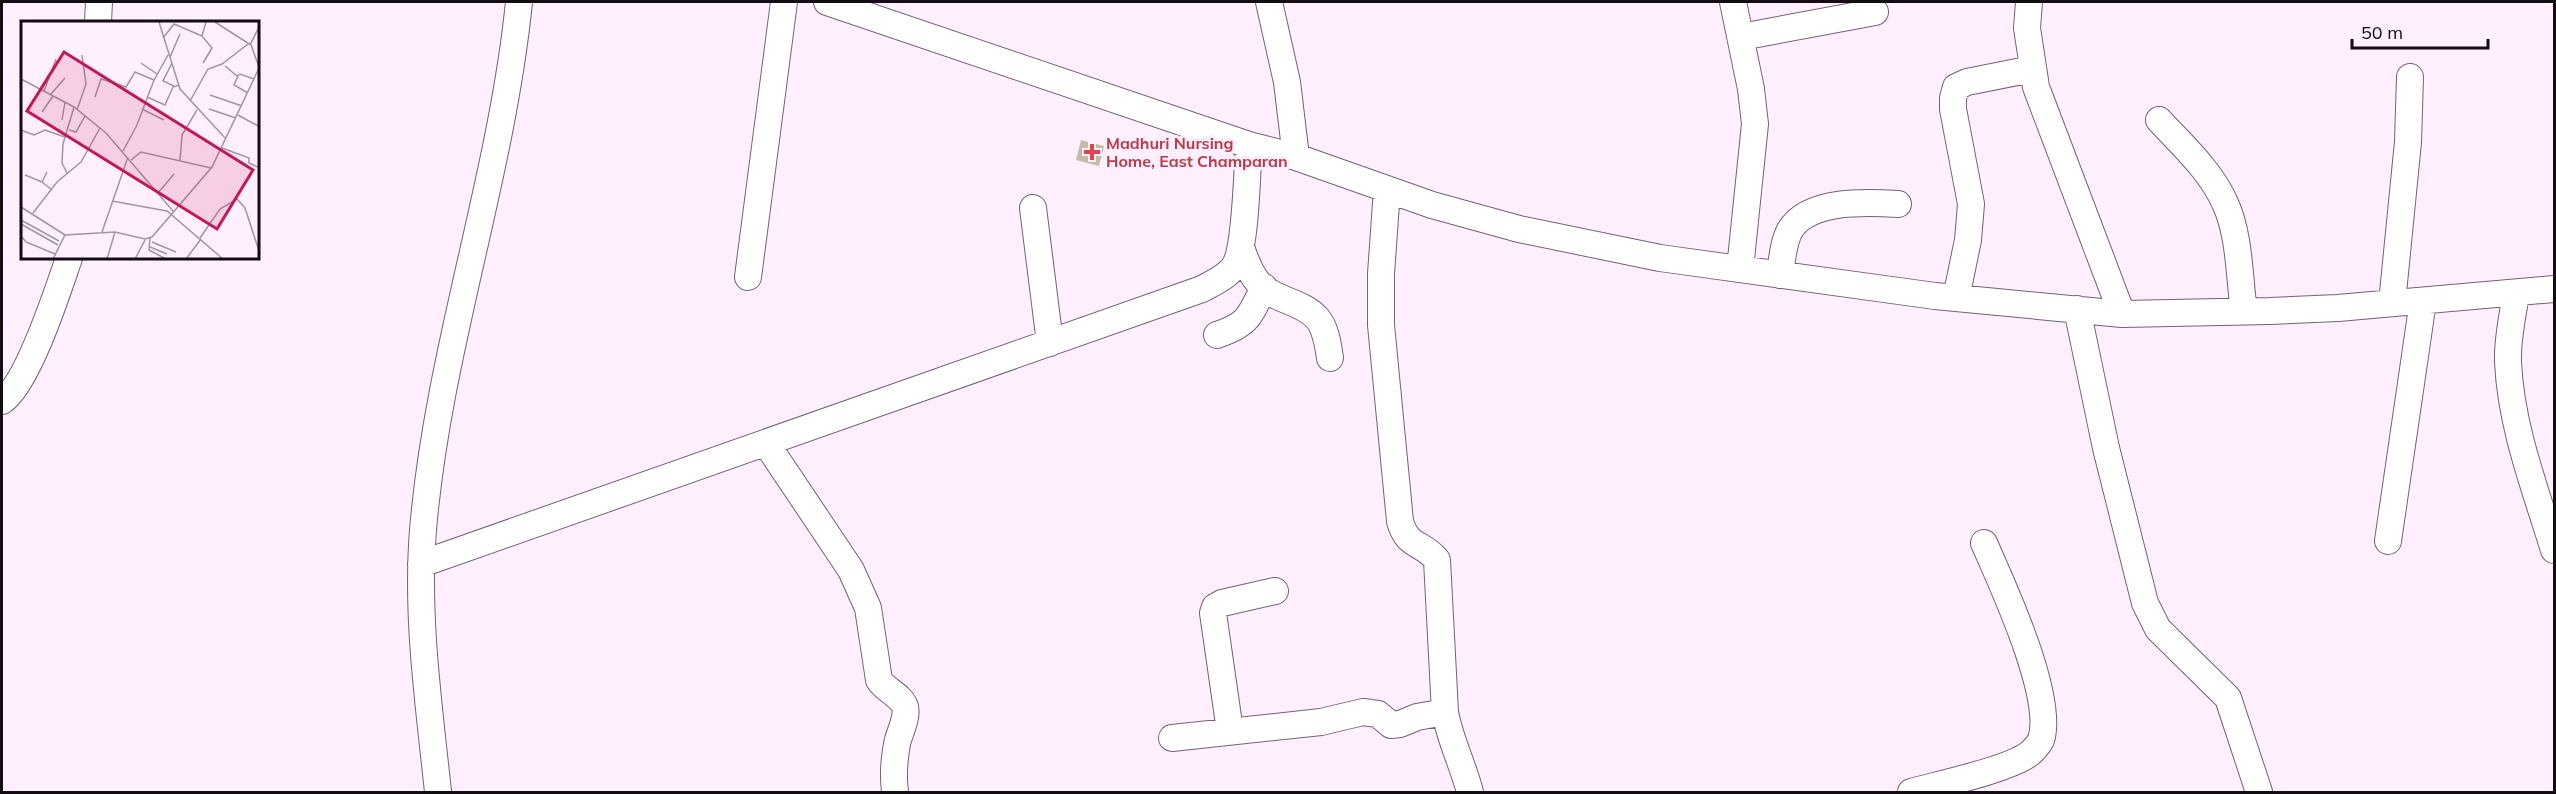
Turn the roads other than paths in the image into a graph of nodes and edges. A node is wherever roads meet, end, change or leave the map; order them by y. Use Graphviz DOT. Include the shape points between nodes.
graph roads {
  1 [pos="99,2"];
  2 [pos="519,2"];
  3 [pos="784,2"];
  4 [pos="827,2"];
  5 [pos="1269,2"];
  6 [pos="1733,2"];
  7 [pos="2029,2"];
  8 [pos="1875,12"];
  9 [pos="98,21"];
  10 [pos="1741,37"];
  11 [pos="2032,69"];
  12 [pos="2410,77"];
  13 [pos="2159,120"];
  14 [pos="1249,145"];
  15 [pos="1296,157"];
  16 [pos="1387,189"];
  17 [pos="1898,204"];
  18 [pos="1033,208"];
  19 [pos="1241,247"];
  20 [pos="68,260"];
  21 [pos="1740,269"];
  22 [pos="1780,275"];
  23 [pos="748,278"];
  24 [pos="1264,287"];
  25 [pos="2554,288"];
  26 [pos="2516,293"];
  27 [pos="1956,298"];
  28 [pos="2423,301"];
  29 [pos="2392,303"];
  30 [pos="2077,309"];
  31 [pos="2244,312"];
  32 [pos="2122,314"];
  33 [pos="1217,335"];
  34 [pos="1050,343"];
  35 [pos="1330,358"];
  36 [pos="2,401"];
  37 [pos="766,442"];
  38 [pos="2546,493"];
  39 [pos="2388,541"];
  40 [pos="1984,543"];
  41 [pos="2554,550"];
  42 [pos="421,564"];
  43 [pos="1275,591"];
  44 [pos="1445,712"];
  45 [pos="1230,731"];
  46 [pos="1172,738"];
  47 [pos="438,792"];
  48 [pos="895,792"];
  49 [pos="1470,792"];
  50 [pos="1911,792"];
  51 [pos="2259,792"];
  1 -- 9 [label="street"];
  2 -- 42 [label="street" via="506,97 437,431"];
  3 -- 23 [label="street"];
  4 -- 14 [label="street"];
  5 -- 15 [label="street" via="1285,73"];
  6 -- 10 [label="street"];
  7 -- 11 [label="street" via="2027,28"];
  8 -- 10 [label="street"];
  10 -- 21 [label="street" via="1755,124"];
  11 -- 27 [label="street" via="1956,87 1953,109 1971,204"];
  11 -- 32 [label="street"];
  12 -- 29 [label="street" via="2408,142"];
  13 -- 31 [label="street" via="2214,183 2226,204"];
  14 -- 15 [label="street"];
  14 -- 19 [label="street"];
  15 -- 16 [label="street"];
  16 -- 21 [label="street" via="1519,229 1659,258"];
  16 -- 44 [label="street" via="1381,325 1400,521 1409,541 1431,552 1437,560"];
  17 -- 22 [label="street" via="1843,204 1798,220 1786,240"];
  18 -- 34 [label="street"];
  19 -- 24 [label="street" via="1250,271"];
  19 -- 34 [label="street" via="1235,265 1225,276 1202,289"];
  20 -- 36 [label="street" via="21,376"];
  21 -- 22 [label="street"];
  22 -- 27 [label="street"];
  24 -- 33 [label="street" via="1241,326"];
  24 -- 35 [label="street" via="1318,319"];
  25 -- 26 [label="street"];
  26 -- 28 [label="street"];
  26 -- 38 [label="street" via="2508,359 2511,394 2518,434"];
  27 -- 30 [label="street"];
  28 -- 29 [label="street"];
  28 -- 39 [label="street"];
  29 -- 31 [label="street"];
  30 -- 32 [label="street"];
  30 -- 51 [label="street" via="2106,448 2145,603 2158,629 2228,698"];
  31 -- 32 [label="street"];
  34 -- 37 [label="street"];
  37 -- 42 [label="street"];
  37 -- 48 [label="street" via="851,570 868,608 879,680 905,707 895,754"];
  38 -- 41 [label="street"];
  40 -- 50 [label="street" via="2017,618 2033,668 2042,720 2041,740 2030,753 2014,762"];
  42 -- 47 [label="street" via="426,693"];
  43 -- 45 [label="street" via="1222,603 1213,613"];
  44 -- 45 [label="street" via="1391,725 1378,714 1363,712 1321,722"];
  44 -- 49 [label="street" via="1448,733"];
  45 -- 46 [label="street"];
}
